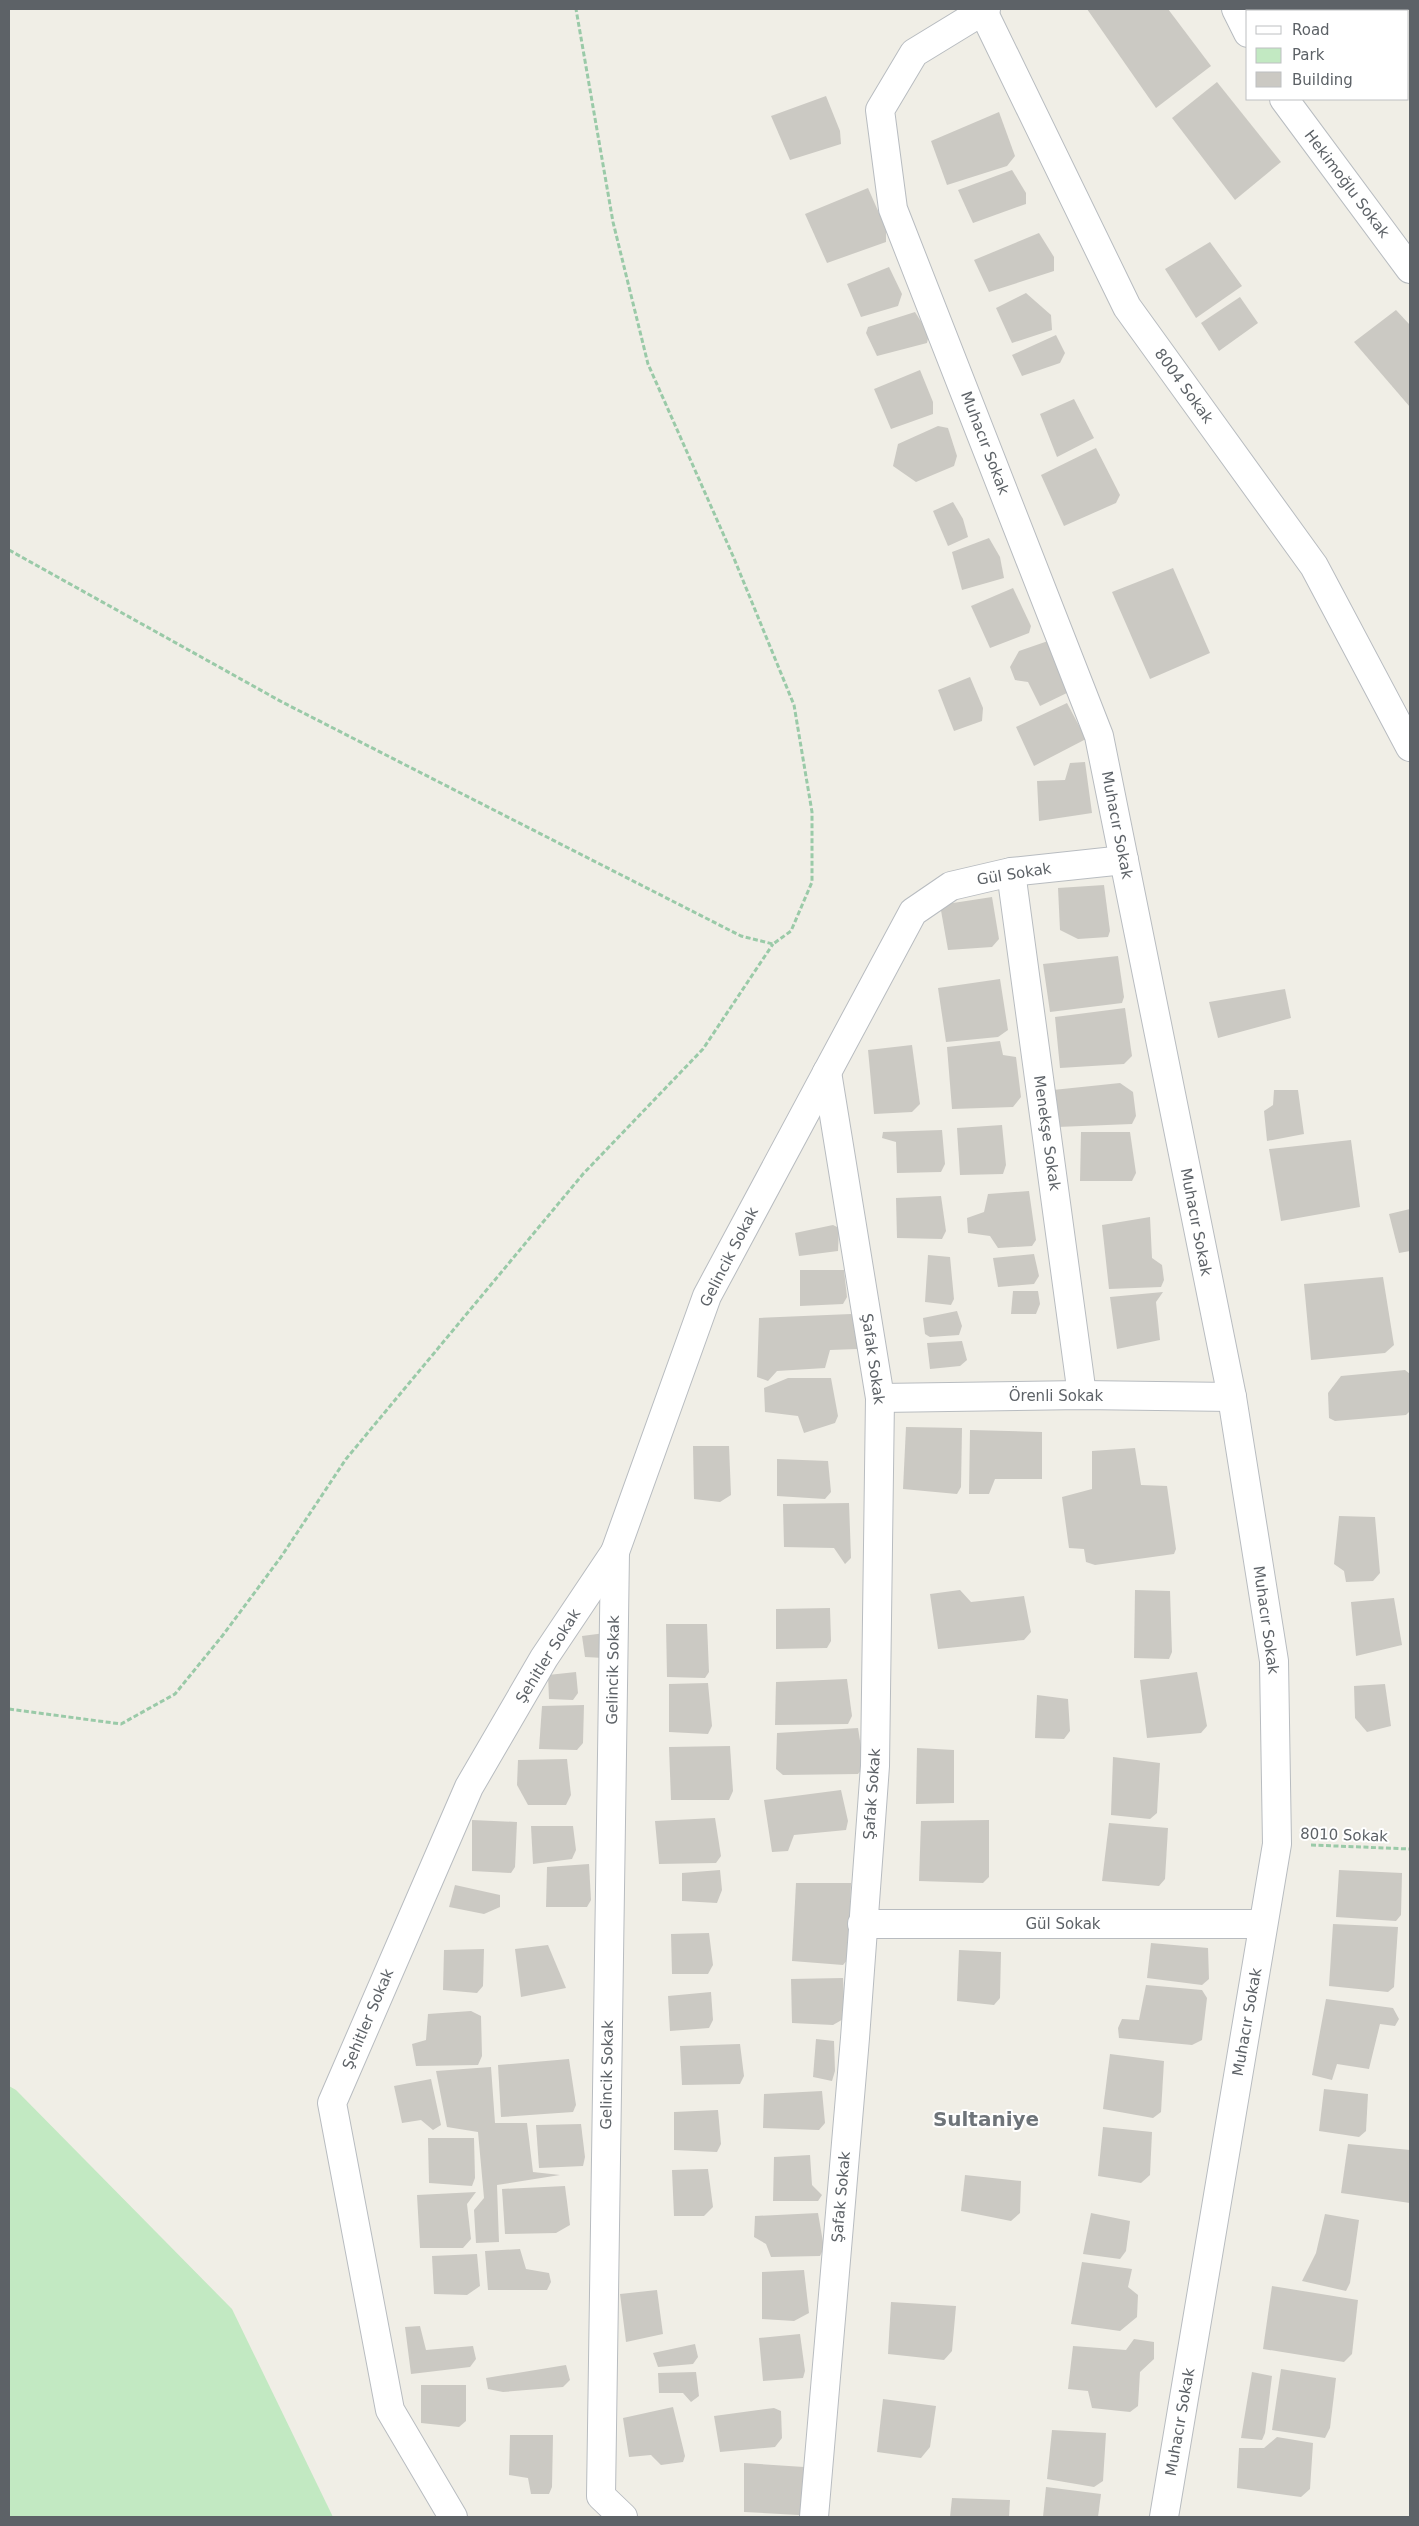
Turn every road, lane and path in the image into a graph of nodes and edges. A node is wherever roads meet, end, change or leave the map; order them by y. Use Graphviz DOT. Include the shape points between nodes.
graph roads {
  1 [pos="576,9"];
  2 [pos="1236,9"];
  3 [pos="985,10"];
  4 [pos="1246,28"];
  5 [pos="1285,100"];
  6 [pos="1410,269"];
  7 [pos="9,550"];
  8 [pos="1410,747"];
  9 [pos="1124,860"];
  10 [pos="1011,872"];
  11 [pos="913,912"];
  12 [pos="773,944"];
  13 [pos="826,1072"];
  14 [pos="1082,1395"];
  15 [pos="1232,1396"];
  16 [pos="880,1398"];
  17 [pos="615,1552"];
  18 [pos="9,1709"];
  19 [pos="1276,1844"];
  20 [pos="1410,1849"];
  21 [pos="862,1924"];
  22 [pos="1263,1924"];
  23 [pos="453,2517"];
  24 [pos="623,2517"];
  25 [pos="814,2517"];
  26 [pos="1164,2517"];
  1 -- 12 [label="path" via="613,222 648,364 733,556 794,706 812,812 812,882 791,931"];
  2 -- 4 [label="street"];
  3 -- 8 [label="street, 8004 Sokak" via="1127,307 1314,566"];
  3 -- 9 [label="street, Muhacır Sokak" via="914,53 880,110 894,209 1099,736"];
  5 -- 6 [label="street, Hekimoğlu Sokak"];
  7 -- 12 [label="path" via="282,702 741,936"];
  9 -- 10 [label="street, Gül Sokak"];
  9 -- 15 [label="street, Muhacır Sokak"];
  10 -- 11 [label="street, Gül Sokak" via="952,886"];
  10 -- 14 [label="street, Menekşe Sokak"];
  11 -- 13 [label="street, Gelincik Sokak"];
  12 -- 18 [label="path" via="703,1049 583,1174 346,1459 281,1557 174,1694 120,1724"];
  13 -- 16 [label="street, Şafak Sokak"];
  13 -- 17 [label="street, Gelincik Sokak" via="707,1296"];
  14 -- 15 [label="street, Örenli Sokak"];
  14 -- 16 [label="street, Örenli Sokak"];
  15 -- 19 [label="street, Muhacır Sokak" via="1274,1661"];
  16 -- 21 [label="street, Şafak Sokak" via="875,1766"];
  17 -- 23 [label="street, Şehitler Sokak" via="544,1658 469,1787 332,2103 390,2410"];
  17 -- 24 [label="street, Gelincik Sokak" via="601,2496"];
  19 -- 20 [label="path, 8010 Sokak"];
  19 -- 22 [label="street, Muhacır Sokak"];
  21 -- 22 [label="street, Gül Sokak"];
  21 -- 25 [label="street, Şafak Sokak"];
  22 -- 26 [label="street, Muhacır Sokak"];
}
